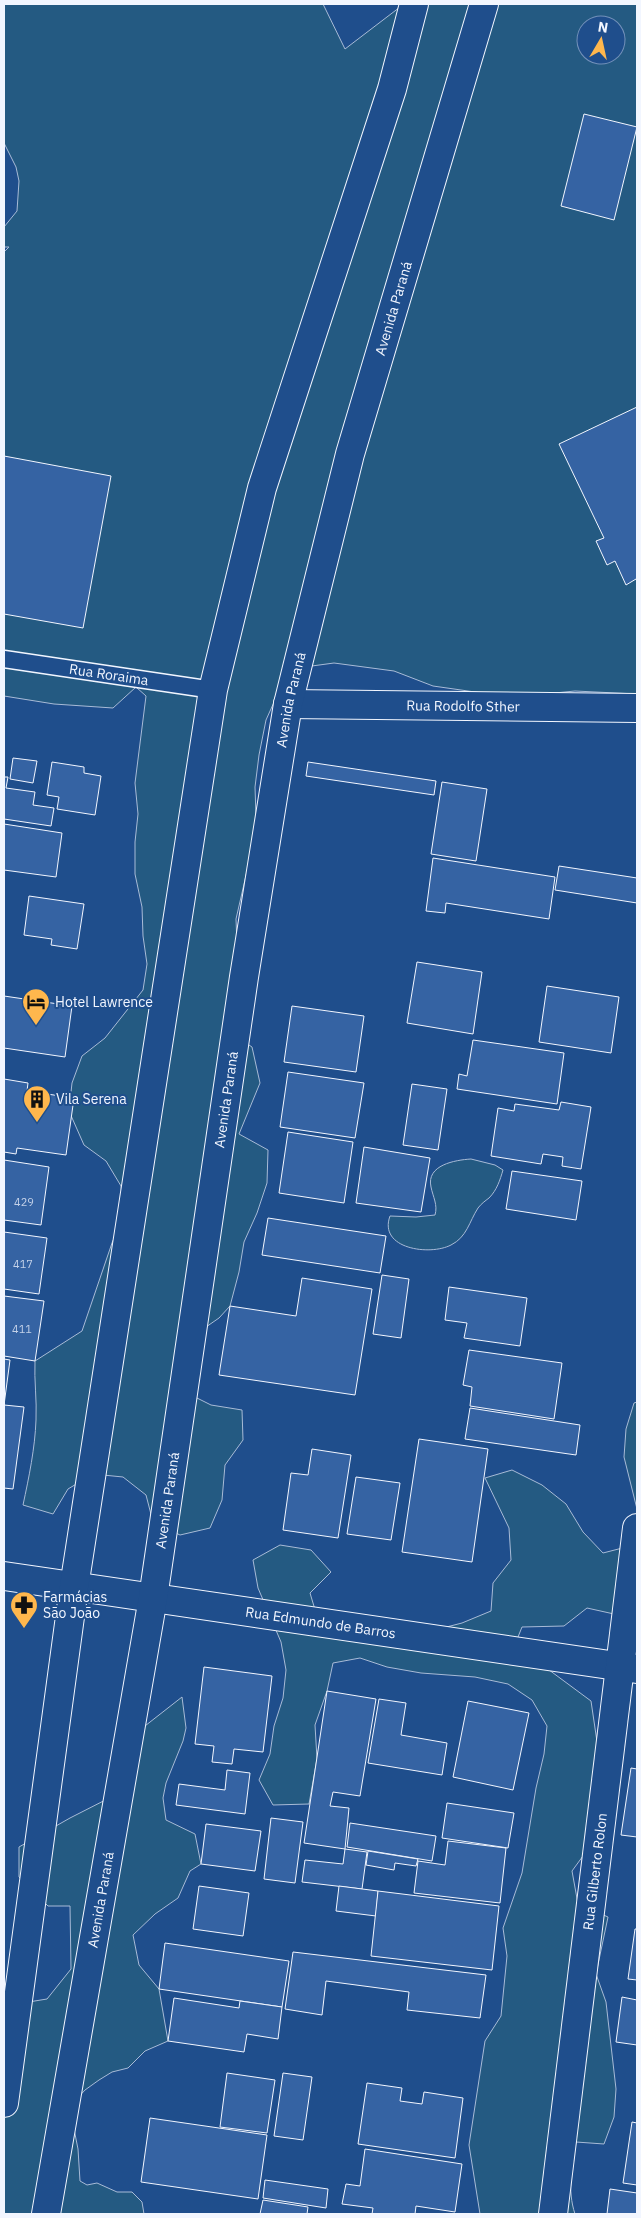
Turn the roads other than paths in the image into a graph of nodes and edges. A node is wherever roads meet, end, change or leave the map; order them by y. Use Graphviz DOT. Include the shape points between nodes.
graph roads {
  1 [pos="414,4"];
  2 [pos="484,4"];
  3 [pos="4,659"];
  4 [pos="213,690"];
  5 [pos="288,704"];
  6 [pos="637,708"];
  7 [pos="637,1528"];
  8 [pos="4,1576"];
  9 [pos="74,1587"];
  10 [pos="152,1598"];
  11 [pos="628,1668"];
  12 [pos="4,2103"];
  13 [pos="46,2214"];
  14 [pos="554,2214"];
  1 -- 4 [label="main road" via="392,89 262,488"];
  2 -- 5 [label="main road, Avenida Paraná" via="350,454"];
  3 -- 4 [label="lane, Rua Roraima"];
  4 -- 9 [label="main road"];
  5 -- 6 [label="main road, Rua Rodolfo Sther"];
  5 -- 10 [label="main road, Avenida Paraná"];
  7 -- 11 [label="main road, Rua Gilberto Rolon"];
  8 -- 9 [label="main road, Rua Edmundo de Barros"];
  9 -- 10 [label="main road, Rua Edmundo de Barros"];
  9 -- 12 [label="main road"];
  10 -- 11 [label="main road, Rua Edmundo de Barros"];
  10 -- 13 [label="main road, Avenida Paraná"];
  11 -- 14 [label="main road, Rua Gilberto Rolon"];
}
